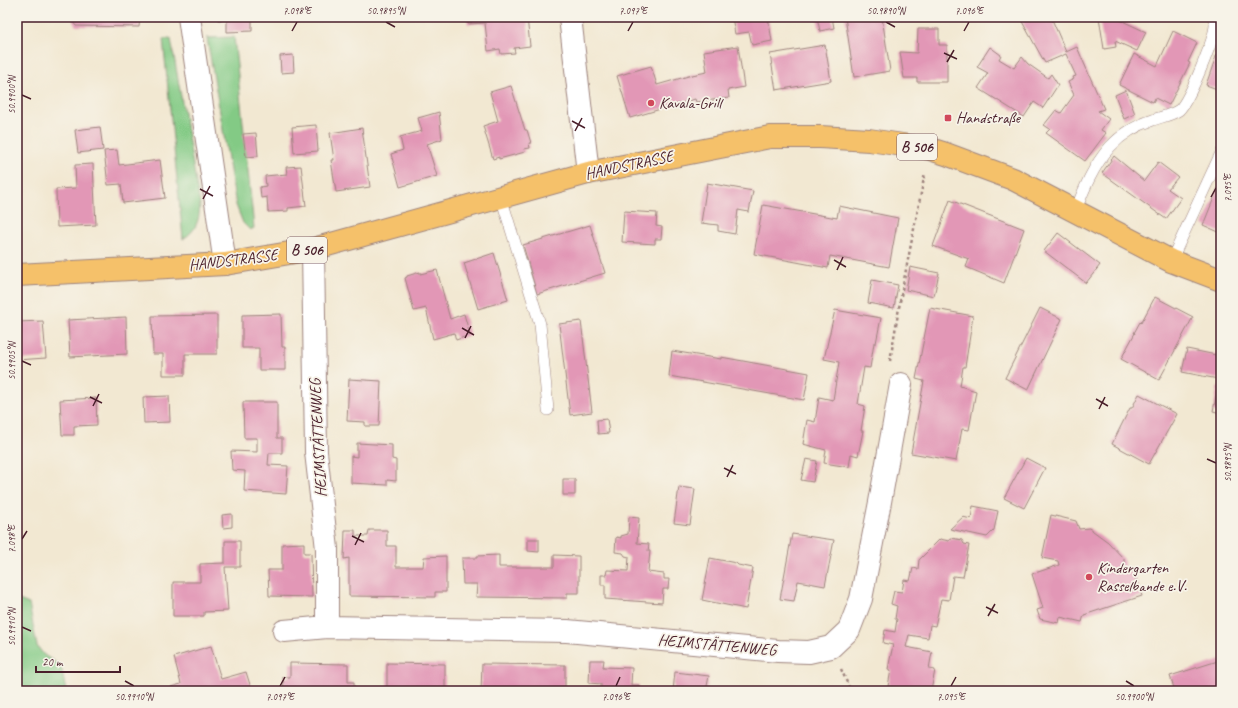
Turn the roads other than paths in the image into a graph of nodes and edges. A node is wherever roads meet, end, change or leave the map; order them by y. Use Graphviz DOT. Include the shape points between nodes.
graph roads {
  1 [pos="189,17"];
  2 [pos="570,17"];
  3 [pos="1213,17"];
  4 [pos="1221,153"];
  5 [pos="588,173"];
  6 [pos="501,197"];
  7 [pos="1075,212"];
  8 [pos="313,249"];
  9 [pos="1171,261"];
  10 [pos="225,264"];
  11 [pos="17,275"];
  12 [pos="1221,280"];
  13 [pos="901,384"];
  14 [pos="548,410"];
  15 [pos="327,627"];
  16 [pos="284,631"];
  1 -- 10 [label="street"];
  2 -- 5 [label="street"];
  3 -- 7 [label="lane" via="1216,23 1213,36 1194,83 1180,108 1130,131 1110,147 1088,180"];
  4 -- 9 [label="lane"];
  5 -- 6 [label="main road, HANDSTRASSE / B 506"];
  5 -- 7 [label="main road, HANDSTRASSE / B 506" via="770,137 869,140 930,149 946,154 1013,179"];
  6 -- 8 [label="main road, HANDSTRASSE / B 506"];
  6 -- 14 [label="lane" via="540,324"];
  7 -- 9 [label="main road, HANDSTRASSE / B 506"];
  8 -- 10 [label="main road, HANDSTRASSE / B 506"];
  8 -- 15 [label="street, HEIMSTÄTTENWEG" via="316,452 327,550"];
  9 -- 12 [label="main road, HANDSTRASSE / B 506"];
  10 -- 11 [label="main road, HANDSTRASSE / B 506"];
  13 -- 15 [label="street, HEIMSTÄTTENWEG" via="861,599 849,630 831,646 809,652 567,631"];
  15 -- 16 [label="street, HEIMSTÄTTENWEG"];
}
